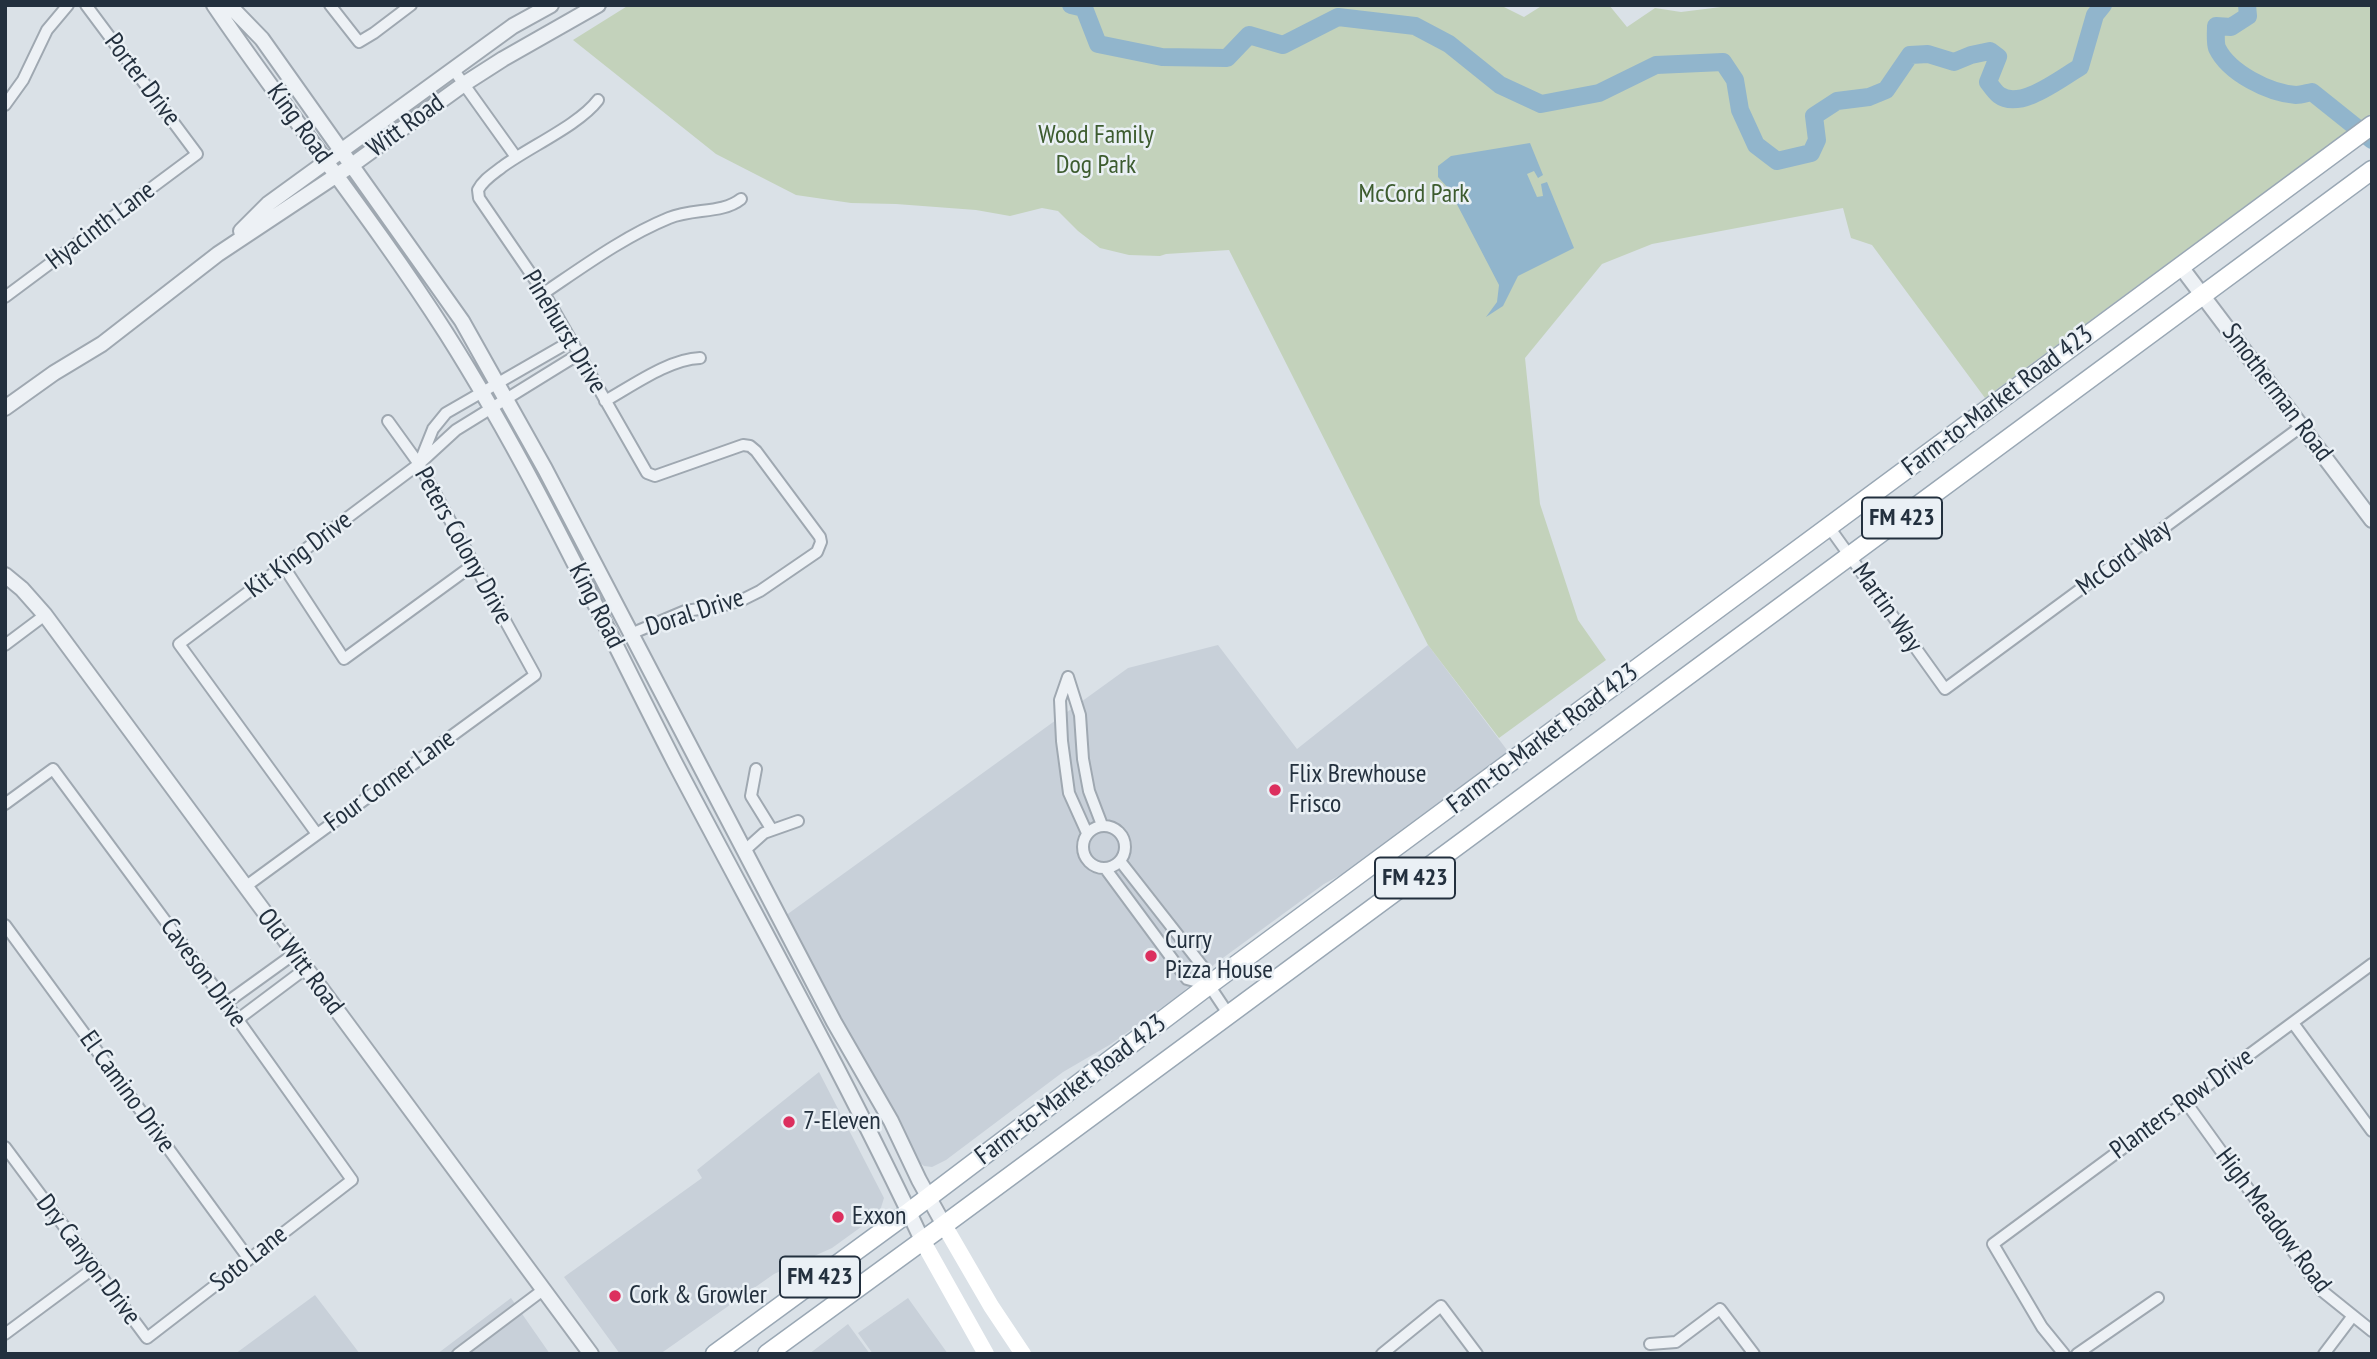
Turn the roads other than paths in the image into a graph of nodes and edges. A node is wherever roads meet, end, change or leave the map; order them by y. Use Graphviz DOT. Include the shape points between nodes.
graph roads {
  1 [pos="68,5"];
  2 [pos="86,5"];
  3 [pos="214,5"];
  4 [pos="229,5"];
  5 [pos="330,5"];
  6 [pos="411,5"];
  7 [pos="551,5"];
  8 [pos="588,8"];
  9 [pos="453,69"];
  10 [pos="464,83"];
  11 [pos="598,100"];
  12 [pos="5,105"];
  13 [pos="2372,125"];
  14 [pos="342,150"];
  15 [pos="197,154"];
  16 [pos="516,157"];
  17 [pos="327,161"];
  18 [pos="352,165"];
  19 [pos="2372,170"];
  20 [pos="336,175"];
  21 [pos="741,198"];
  22 [pos="218,254"];
  23 [pos="2181,267"];
  24 [pos="544,293"];
  25 [pos="2202,296"];
  26 [pos="5,297"];
  27 [pos="571,341"];
  28 [pos="579,354"];
  29 [pos="700,358"];
  30 [pos="497,383"];
  31 [pos="481,392"];
  32 [pos="506,399"];
  33 [pos="605,401"];
  34 [pos="5,408"];
  35 [pos="490,409"];
  36 [pos="388,421"];
  37 [pos="2302,426"];
  38 [pos="419,464"];
  39 [pos="2372,520"];
  40 [pos="1829,527"];
  41 [pos="821,542"];
  42 [pos="1850,556"];
  43 [pos="473,565"];
  44 [pos="284,567"];
  45 [pos="5,575"];
  46 [pos="45,615"];
  47 [pos="633,633"];
  48 [pos="615,642"];
  49 [pos="5,645"];
  50 [pos="534,675"];
  51 [pos="1945,689"];
  52 [pos="756,769"];
  53 [pos="5,804"];
  54 [pos="798,821"];
  55 [pos="1102,825"];
  56 [pos="772,830"];
  57 [pos="1087,833"];
  58 [pos="317,834"];
  59 [pos="744,850"];
  60 [pos="727,860"];
  61 [pos="1120,861"];
  62 [pos="1105,868"];
  63 [pos="245,887"];
  64 [pos="5,925"];
  65 [pos="294,954"];
  66 [pos="2372,964"];
  67 [pos="305,968"];
  68 [pos="1209,985"];
  69 [pos="226,1003"];
  70 [pos="1229,1015"];
  71 [pos="237,1020"];
  72 [pos="2293,1023"];
  73 [pos="858,1063"];
  74 [pos="840,1074"];
  75 [pos="2185,1101"];
  76 [pos="2371,1127"];
  77 [pos="5,1147"];
  78 [pos="352,1180"];
  79 [pos="929,1197"];
  80 [pos="909,1212"];
  81 [pos="944,1225"];
  82 [pos="922,1240"];
  83 [pos="249,1259"];
  84 [pos="94,1268"];
  85 [pos="543,1290"];
  86 [pos="2158,1298"];
  87 [pos="2352,1317"];
  88 [pos="2372,1331"];
  89 [pos="5,1334"];
  90 [pos="147,1338"];
  91 [pos="1650,1344"];
  92 [pos="458,1354"];
  93 [pos="591,1354"];
  94 [pos="715,1354"];
  95 [pos="767,1354"];
  96 [pos="986,1354"];
  97 [pos="1023,1354"];
  98 [pos="1382,1354"];
  99 [pos="1477,1354"];
  100 [pos="1754,1354"];
  101 [pos="2064,1354"];
  102 [pos="2077,1354"];
  103 [pos="2325,1354"];
  1 -- 12 [label="street" via="47,30"];
  2 -- 15 [label="street, Porter Drive"];
  3 -- 17 [label="street, King Road"];
  4 -- 14 [label="street, King Road" via="261,39"];
  5 -- 6 [label="street" via="359,41"];
  7 -- 9 [label="street, Witt Road"];
  8 -- 10 [label="street, Witt Road"];
  9 -- 10 [label="street"];
  9 -- 14 [label="street, Witt Road"];
  10 -- 16 [label="street"];
  10 -- 18 [label="street, Witt Road"];
  11 -- 16 [label="street" via="583,116"];
  13 -- 23 [label="main road, Farm-to-Market Road 423 / FM 423"];
  14 -- 17 [label="street, Witt Road"];
  14 -- 18 [label="street, King Road"];
  15 -- 26 [label="street, Hyacinth Lane"];
  16 -- 24 [label="street, Pinehurst Drive" via="478,190 483,205"];
  17 -- 20 [label="street, King Road"];
  17 -- 22 [label="street, Witt Road" via="268,205"];
  18 -- 20 [label="street, Witt Road"];
  18 -- 30 [label="street, King Road" via="462,321"];
  19 -- 25 [label="main road, Farm-to-Market Road 423 / FM 423"];
  20 -- 22 [label="street, Witt Road"];
  20 -- 31 [label="street, King Road"];
  21 -- 24 [label="street" via="733,205 673,216 645,229"];
  22 -- 34 [label="street, Witt Road" via="102,344"];
  23 -- 25 [label="street, Smotherman Road"];
  23 -- 40 [label="main road, Farm-to-Market Road 423 / FM 423"];
  24 -- 27 [label="street, Pinehurst Drive"];
  25 -- 37 [label="street, Smotherman Road"];
  25 -- 42 [label="main road, Farm-to-Market Road 423 / FM 423"];
  27 -- 28 [label="street, Pinehurst Drive"];
  27 -- 30 [label="street"];
  28 -- 32 [label="street, Kit King Drive"];
  28 -- 33 [label="street, Pinehurst Drive"];
  29 -- 33 [label="street" via="674,364"];
  30 -- 31 [label="street"];
  30 -- 32 [label="street, King Road"];
  31 -- 35 [label="street, King Road"];
  31 -- 38 [label="street" via="446,413 433,429"];
  32 -- 35 [label="street, Kit King Drive"];
  32 -- 47 [label="street, King Road"];
  33 -- 41 [label="street, Pinehurst Drive" via="654,476 750,446"];
  35 -- 38 [label="street, Kit King Drive" via="456,430"];
  35 -- 48 [label="street, King Road"];
  36 -- 38 [label="street, Peters Colony Drive"];
  37 -- 39 [label="street, Smotherman Road"];
  37 -- 51 [label="street, McCord Way"];
  38 -- 43 [label="street, Peters Colony Drive"];
  38 -- 44 [label="street, Kit King Drive"];
  40 -- 42 [label="street, Martin Way"];
  40 -- 68 [label="main road, Farm-to-Market Road 423 / FM 423"];
  41 -- 47 [label="street, Doral Drive" via="804,562 743,600 685,611"];
  42 -- 51 [label="street, Martin Way"];
  42 -- 70 [label="main road, Farm-to-Market Road 423 / FM 423"];
  43 -- 44 [label="street" via="344,659"];
  43 -- 50 [label="street, Peters Colony Drive"];
  44 -- 58 [label="street, Kit King Drive" via="179,645"];
  45 -- 46 [label="street, Old Witt Road"];
  46 -- 49 [label="street"];
  46 -- 63 [label="street, Old Witt Road"];
  47 -- 48 [label="street"];
  47 -- 59 [label="street, King Road"];
  48 -- 60 [label="street, King Road"];
  50 -- 58 [label="street, Four Corner Lane"];
  52 -- 56 [label="street" via="751,796"];
  53 -- 69 [label="street, Caveson Drive" via="53,769"];
  54 -- 56 [label="street"];
  55 -- 57 [label="street"];
  55 -- 57 [label="street" via="1089,791 1080,715 1068,677 1060,700 1062,741 1069,793"];
  55 -- 61 [label="street" via="1116,829 1124,840"];
  56 -- 59 [label="street"];
  57 -- 62 [label="street" via="1084,854 1092,865"];
  58 -- 63 [label="street, Four Corner Lane"];
  59 -- 60 [label="street"];
  59 -- 73 [label="street, King Road"];
  60 -- 74 [label="street, King Road"];
  61 -- 62 [label="street"];
  61 -- 68 [label="street" via="1203,967"];
  62 -- 68 [label="street" via="1187,979"];
  63 -- 65 [label="street, Old Witt Road"];
  64 -- 83 [label="street, El Camino Drive"];
  65 -- 67 [label="street, Old Witt Road"];
  65 -- 69 [label="street"];
  66 -- 72 [label="street, Planters Row Drive"];
  67 -- 71 [label="street"];
  67 -- 85 [label="street, Old Witt Road"];
  68 -- 70 [label="street"];
  68 -- 79 [label="main road, Farm-to-Market Road 423 / FM 423"];
  69 -- 71 [label="street, Caveson Drive"];
  70 -- 81 [label="main road, Farm-to-Market Road 423 / FM 423"];
  71 -- 78 [label="street, Caveson Drive"];
  72 -- 75 [label="street, Planters Row Drive"];
  72 -- 76 [label="street"];
  73 -- 74 [label="street"];
  73 -- 79 [label="street, King Road"];
  74 -- 80 [label="street, King Road"];
  75 -- 87 [label="street, High Meadow Road" via="2321,1290"];
  75 -- 101 [label="street, Planters Row Drive" via="1993,1244 2042,1327"];
  77 -- 84 [label="street, Dry Canyon Drive"];
  78 -- 83 [label="street, Soto Lane"];
  79 -- 80 [label="main road, Farm-to-Market Road 423 / FM 423"];
  79 -- 81 [label="street, King Road"];
  80 -- 82 [label="street, King Road"];
  80 -- 94 [label="main road, Farm-to-Market Road 423 / FM 423"];
  81 -- 82 [label="main road, Farm-to-Market Road 423 / FM 423"];
  81 -- 97 [label="main road"];
  82 -- 95 [label="main road, Farm-to-Market Road 423 / FM 423"];
  82 -- 96 [label="main road"];
  83 -- 90 [label="street, Soto Lane"];
  84 -- 89 [label="street"];
  84 -- 90 [label="street, Dry Canyon Drive"];
  85 -- 92 [label="street"];
  85 -- 93 [label="street, Old Witt Road"];
  86 -- 102 [label="street"];
  87 -- 88 [label="street, High Meadow Road"];
  87 -- 103 [label="street"];
  91 -- 100 [label="street" via="1676,1342 1720,1308"];
  98 -- 99 [label="street" via="1441,1306"];
}
